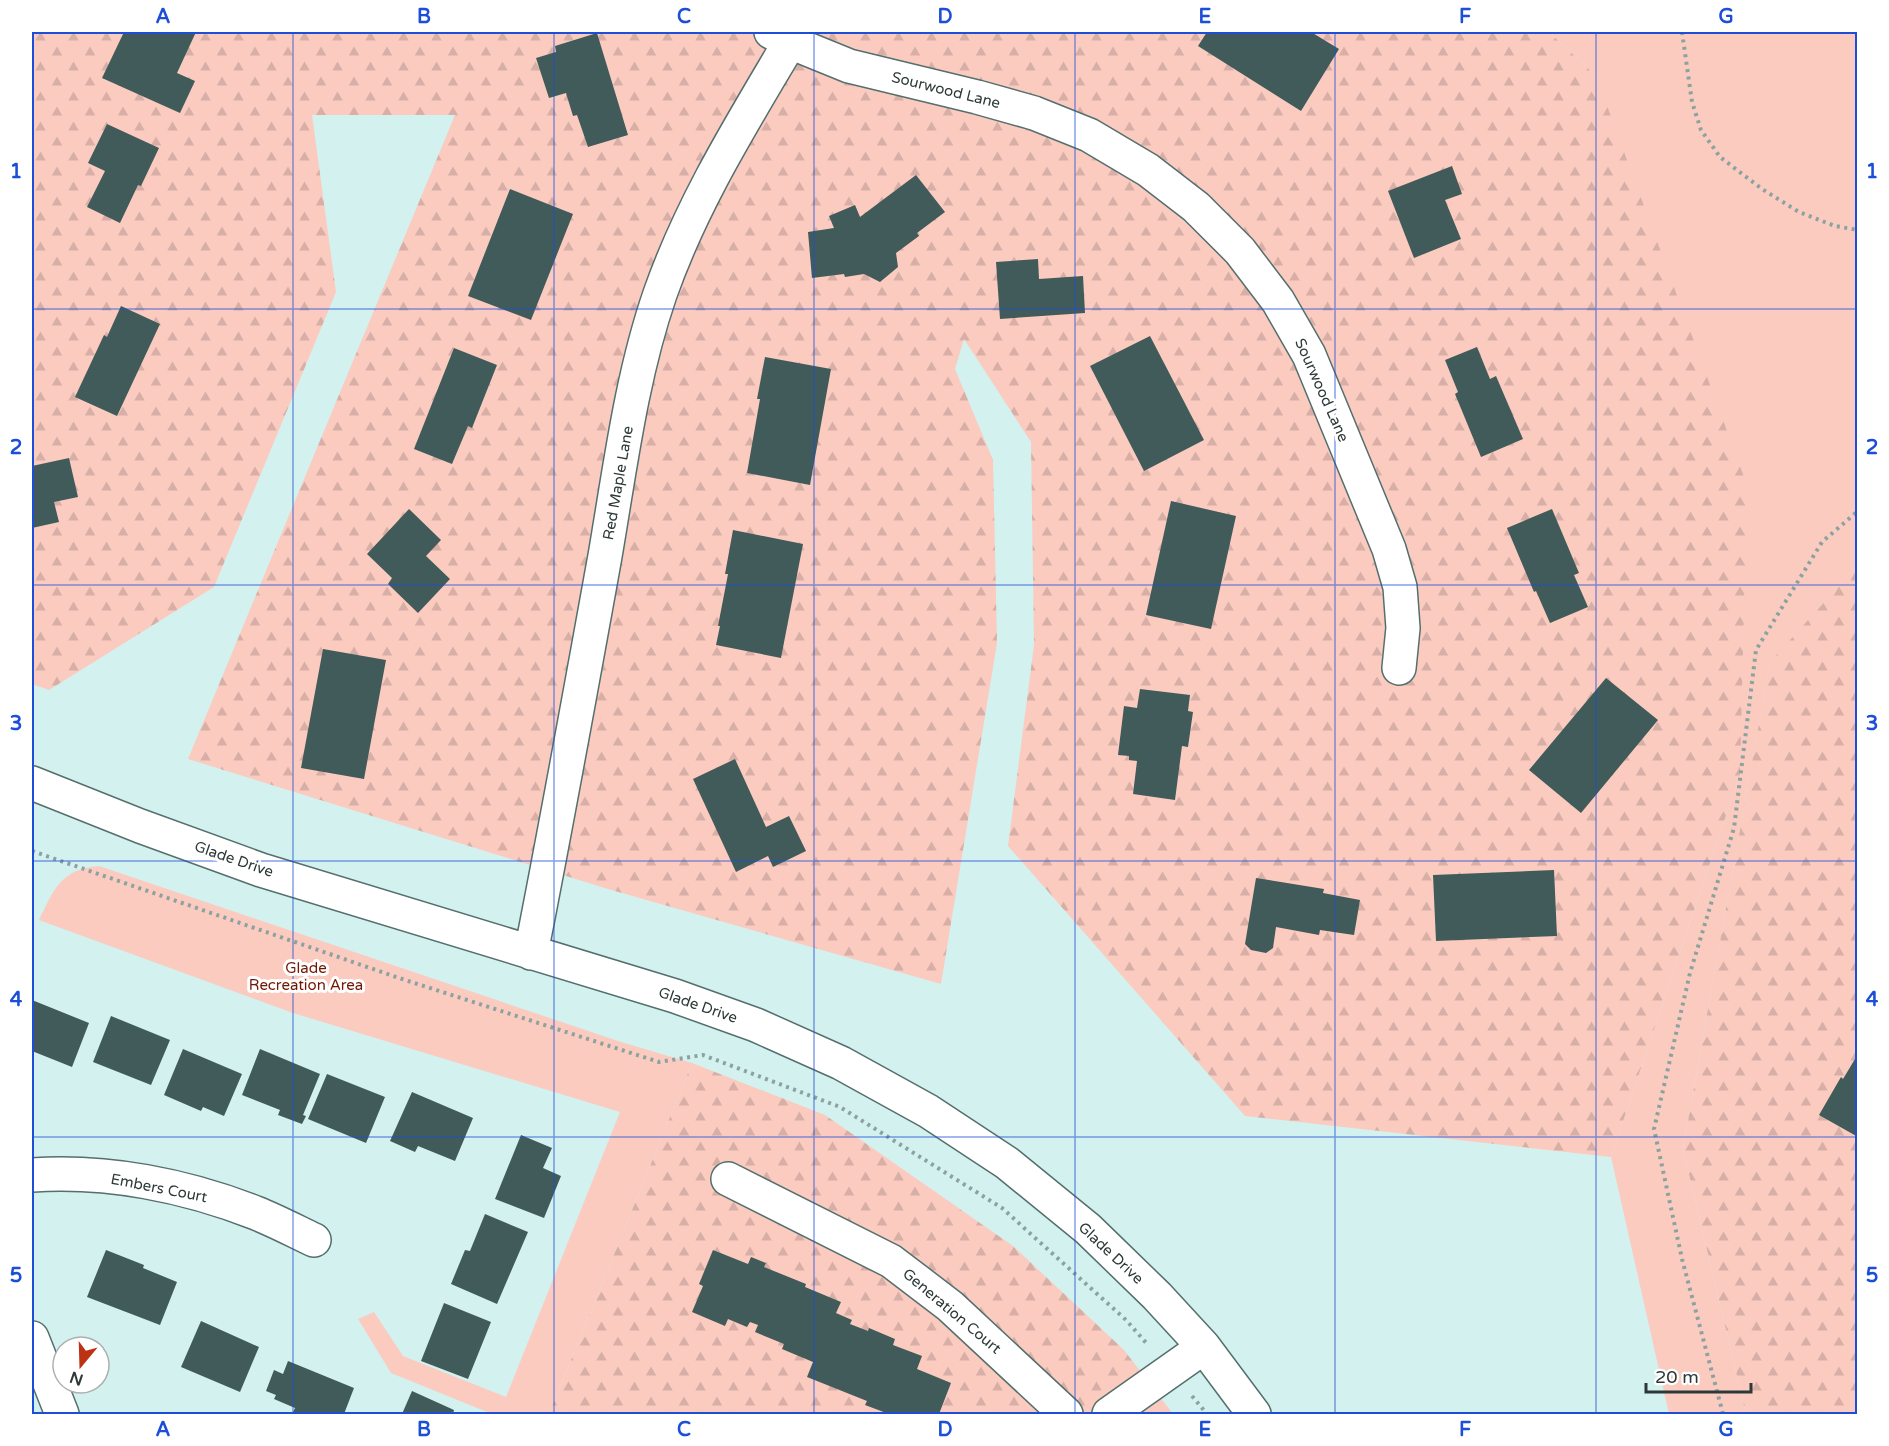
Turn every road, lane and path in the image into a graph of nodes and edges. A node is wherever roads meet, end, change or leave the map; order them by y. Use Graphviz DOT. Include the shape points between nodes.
graph roads {
  1 [pos="1682,32"];
  2 [pos="780,37"];
  3 [pos="1857,230"];
  4 [pos="1857,512"];
  5 [pos="1398,668"];
  6 [pos="32,786"];
  7 [pos="32,851"];
  8 [pos="531,953"];
  9 [pos="32,1175"];
  10 [pos="728,1179"];
  11 [pos="314,1240"];
  12 [pos="32,1338"];
  13 [pos="1204,1347"];
  14 [pos="1170,1371"];
  15 [pos="62,1414"];
  16 [pos="1066,1414"];
  17 [pos="1109,1414"];
  18 [pos="1207,1414"];
  19 [pos="1254,1414"];
  20 [pos="1723,1414"];
  1 -- 3 [label="path" via="1692,102 1701,130 1720,157 1798,212"];
  2 -- 5 [label="street, Sourwood Lane" via="849,66 1034,113 1089,135 1148,170 1196,207 1233,244 1278,301 1309,355 1389,549 1400,587 1403,628"];
  2 -- 8 [label="street, Red Maple Lane" via="691,216 657,305 637,374"];
  4 -- 20 [label="path" via="1822,542 1756,650 1734,828 1690,973 1654,1129 1682,1258"];
  6 -- 8 [label="street, Glade Drive" via="261,870"];
  7 -- 14 [label="path" via="399,978 659,1062 703,1055 840,1107 1002,1208 1126,1320"];
  8 -- 13 [label="street, Glade Drive" via="756,1025 842,1063 928,1111 1006,1163 1088,1229"];
  9 -- 11 [label="street, Embers Court" via="121,1178 191,1191 256,1213"];
  10 -- 16 [label="street, Generation Court" via="891,1261 950,1306"];
  12 -- 15 [label="street"];
  13 -- 14 [label="street"];
  13 -- 19 [label="street, Glade Drive"];
  14 -- 17 [label="street"];
  14 -- 18 [label="path"];
}
